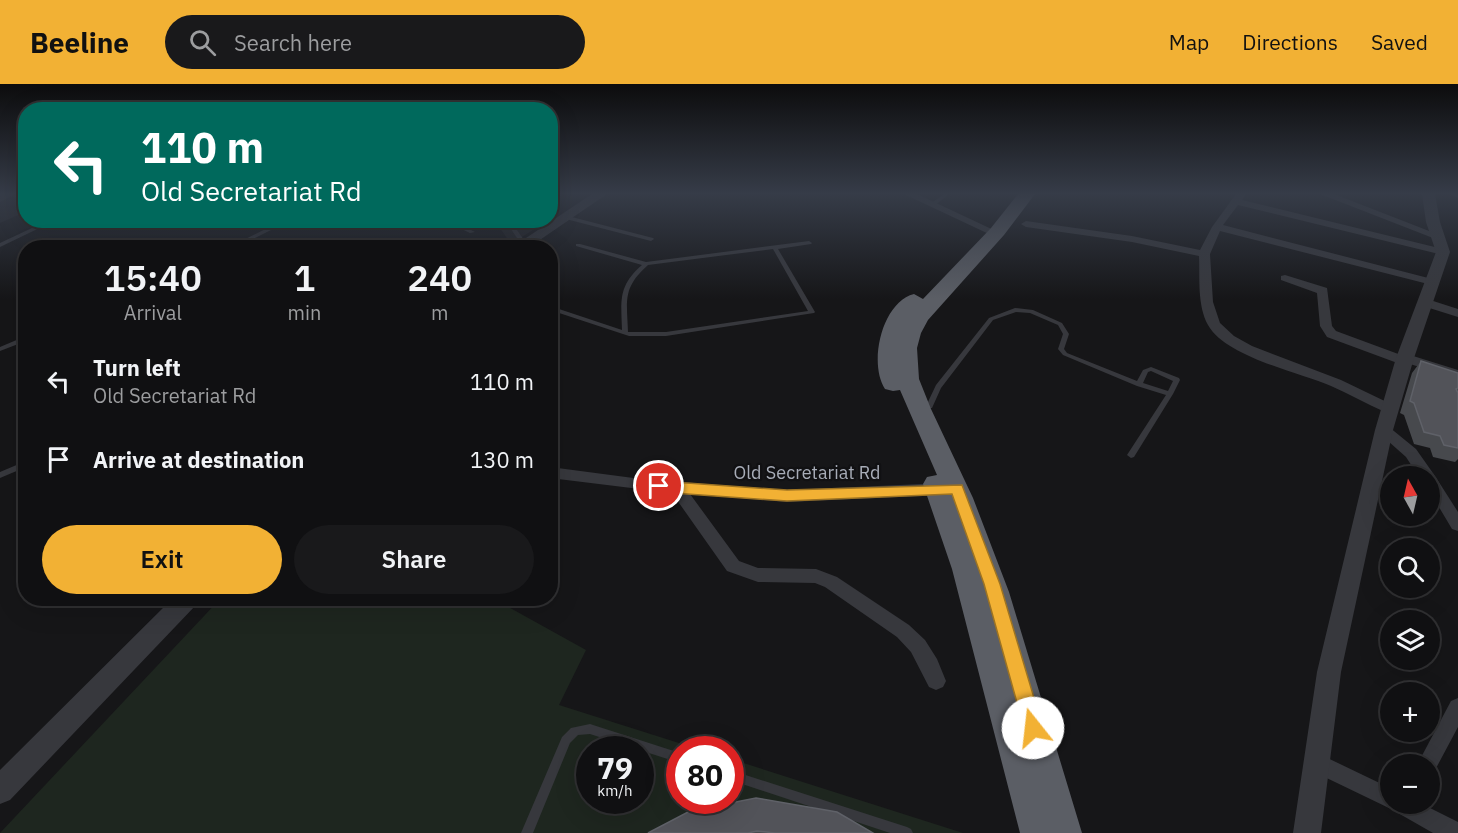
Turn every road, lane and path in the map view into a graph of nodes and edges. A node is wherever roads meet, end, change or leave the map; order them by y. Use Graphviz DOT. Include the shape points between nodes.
graph roads {
  1 [pos="35,229"];
  2 [pos="270,229"];
  3 [pos="465,229"];
  4 [pos="545,229"];
  5 [pos="611,229"];
  6 [pos="1061,229"];
  7 [pos="1216,229"];
  8 [pos="1225,229"];
  9 [pos="1371,229"];
  10 [pos="1406,229"];
  11 [pos="1439,229"];
  12 [pos="989,230"];
  13 [pos="472,232"];
  14 [pos="651,239"];
  15 [pos="246,240"];
  16 [pos="528,240"];
  17 [pos="809,243"];
  18 [pos="0,245"];
  19 [pos="578,246"];
  20 [pos="1445,246"];
  21 [pos="775,248"];
  22 [pos="1204,254"];
  23 [pos="646,264"];
  24 [pos="1285,278"];
  25 [pos="1432,282"];
  26 [pos="1427,303"];
  27 [pos="558,311"];
  28 [pos="1458,313"];
  29 [pos="625,332"];
  30 [pos="18,341"];
  31 [pos="0,349"];
  32 [pos="1405,360"];
  33 [pos="1458,375"];
  34 [pos="1139,384"];
  35 [pos="1170,394"];
  36 [pos="919,406"];
  37 [pos="1390,409"];
  38 [pos="1384,430"];
  39 [pos="1131,455"];
  40 [pos="1420,466"];
  41 [pos="18,468"];
  42 [pos="558,473"];
  43 [pos="0,475"];
  44 [pos="677,488"];
  45 [pos="947,489"];
  46 [pos="1440,496"];
  47 [pos="1456,518"];
  48 [pos="180,606"];
  49 [pos="936,681"];
  50 [pos="1458,707"];
  51 [pos="666,753"];
  52 [pos="1433,754"];
  53 [pos="1315,762"];
  54 [pos="744,780"];
  55 [pos="0,790"];
  56 [pos="1380,794"];
  57 [pos="1420,814"];
  58 [pos="527,833"];
  59 [pos="907,833"];
  60 [pos="1039,833"];
  61 [pos="1063,833"];
  62 [pos="1307,833"];
  63 [pos="1456,833"];
  1 -- 18 [label="lane"];
  2 -- 15 [label="lane"];
  3 -- 13 [label="lane"];
  4 -- 16 [label="street"];
  5 -- 14 [label="lane"];
  6 -- 22 [label="street"];
  7 -- 22 [label="street"];
  8 -- 25 [label="street"];
  9 -- 20 [label="street"];
  10 -- 20 [label="street"];
  11 -- 20 [label="street"];
  12 -- 36 [label="highway" via="921,313 910,333 905,368"];
  12 -- 45 [label="highway" via="907,306 889,336 892,382"];
  17 -- 21 [label="lane"];
  19 -- 23 [label="lane"];
  20 -- 25 [label="street"];
  21 -- 23 [label="lane"];
  21 -- 29 [label="lane" via="812,312 666,334"];
  22 -- 37 [label="street" via="1207,303 1214,324 1222,333 1247,349"];
  23 -- 29 [label="lane" via="627,282"];
  24 -- 32 [label="street" via="1323,291 1326,326 1331,334"];
  25 -- 26 [label="street"];
  26 -- 28 [label="street"];
  26 -- 32 [label="street"];
  27 -- 29 [label="lane"];
  30 -- 31 [label="lane"];
  32 -- 33 [label="street"];
  32 -- 37 [label="street"];
  34 -- 35 [label="lane"];
  34 -- 35 [label="lane" via="1145,371 1151,369 1177,380"];
  34 -- 36 [label="lane" via="1065,354 1061,349 1066,334 1060,324 1031,311 1016,310 991,319 938,387 930,406"];
  35 -- 39 [label="lane"];
  36 -- 45 [label="highway"];
  37 -- 38 [label="street"];
  38 -- 40 [label="street" via="1411,453"];
  38 -- 53 [label="street" via="1329,672"];
  41 -- 43 [label="lane"];
  42 -- 44 [label="street, Old Secretariat Rd"];
  44 -- 45 [label="street, Old Secretariat Rd" via="787,496"];
  44 -- 49 [label="street" via="733,566 758,574 816,576 831,582 903,631 918,646"];
  45 -- 60 [label="highway"];
  45 -- 61 [label="highway" via="995,594"];
  46 -- 47 [label="street"];
  48 -- 55 [label="street"];
  50 -- 52 [label="street"];
  51 -- 58 [label="lane" via="590,729 575,731 566,740"];
  53 -- 56 [label="street"];
  53 -- 62 [label="street"];
  54 -- 59 [label="lane"];
  57 -- 63 [label="street"];
}
